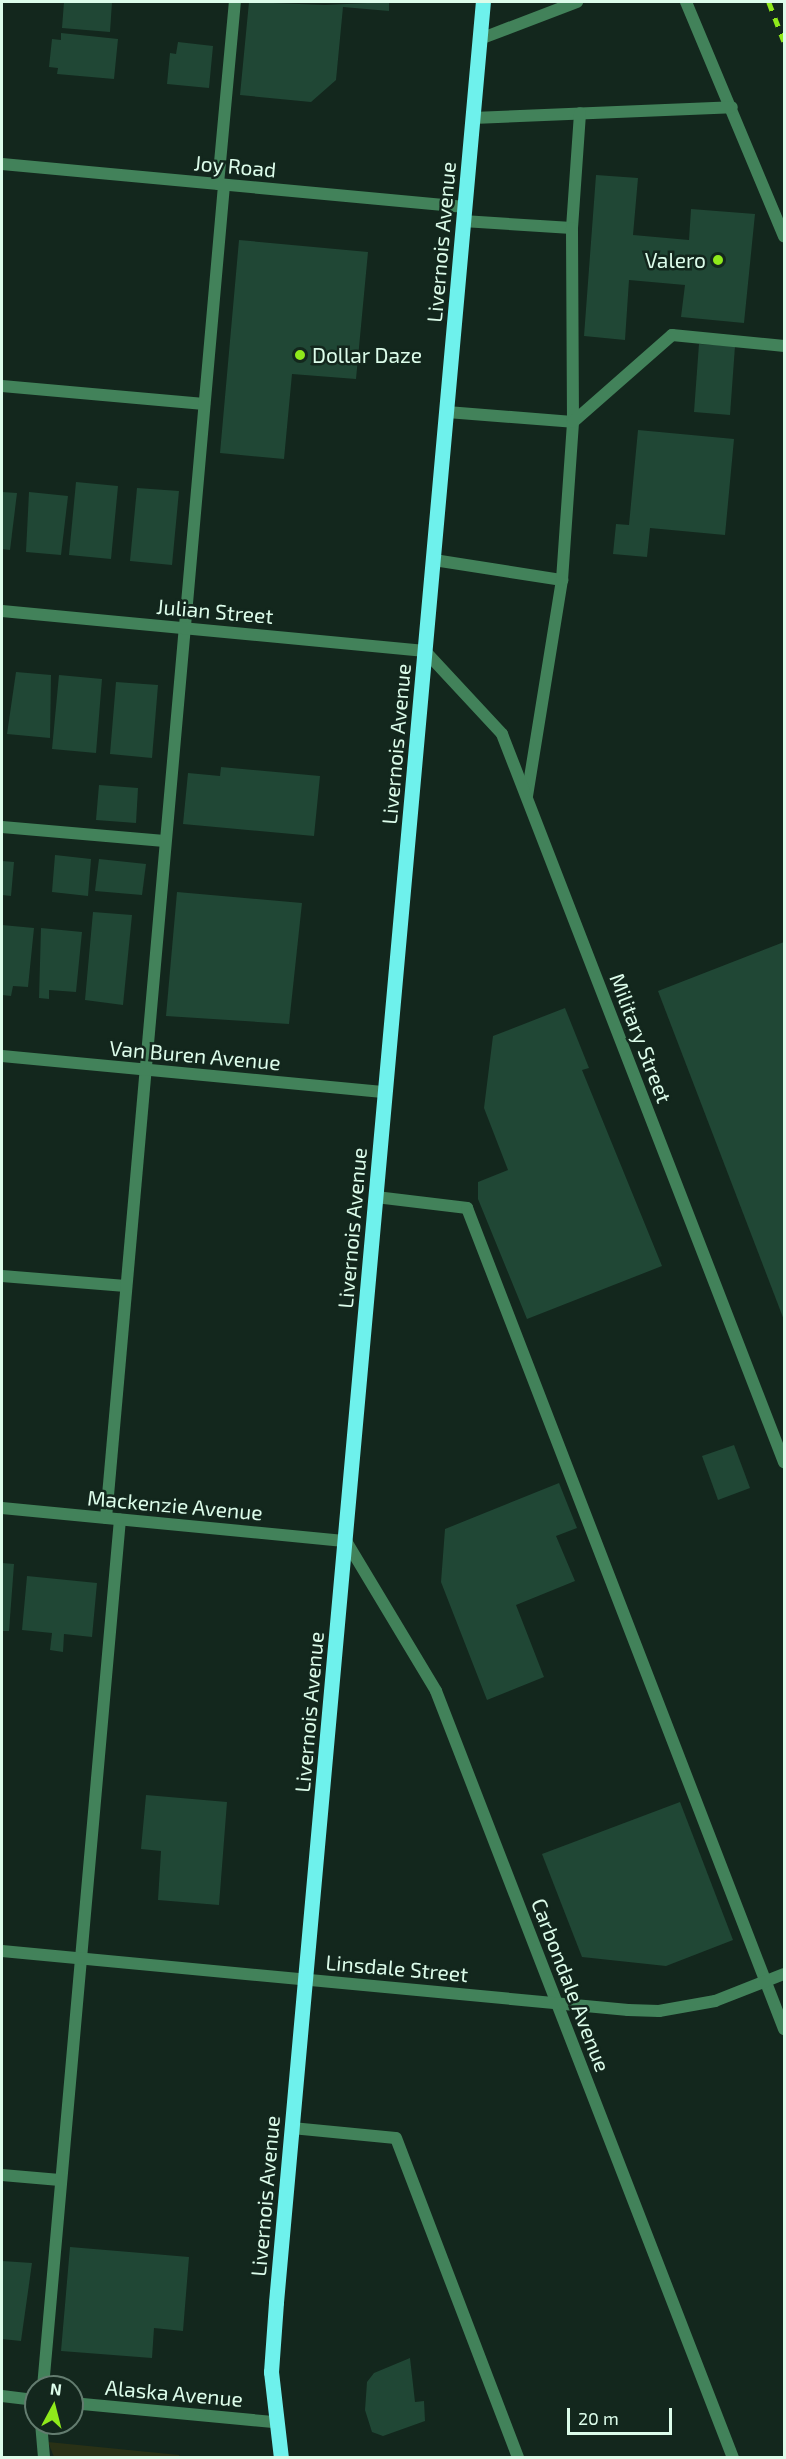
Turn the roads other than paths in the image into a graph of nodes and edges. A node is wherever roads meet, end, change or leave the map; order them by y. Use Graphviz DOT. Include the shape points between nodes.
graph roads {
  1 [pos="235,2"];
  2 [pos="483,2"];
  3 [pos="577,2"];
  4 [pos="686,2"];
  5 [pos="480,39"];
  6 [pos="732,107"];
  7 [pos="580,113"];
  8 [pos="473,118"];
  9 [pos="2,164"];
  10 [pos="221,185"];
  11 [pos="464,214"];
  12 [pos="572,228"];
  13 [pos="784,236"];
  14 [pos="784,346"];
  15 [pos="2,386"];
  16 [pos="204,404"];
  17 [pos="447,412"];
  18 [pos="573,422"];
  19 [pos="434,560"];
  20 [pos="562,580"];
  21 [pos="2,611"];
  22 [pos="183,628"];
  23 [pos="425,651"];
  24 [pos="527,796"];
  25 [pos="2,827"];
  26 [pos="164,841"];
  27 [pos="2,1056"];
  28 [pos="144,1070"];
  29 [pos="385,1092"];
  30 [pos="375,1197"];
  31 [pos="2,1276"];
  32 [pos="126,1286"];
  33 [pos="784,1462"];
  34 [pos="2,1508"];
  35 [pos="106,1518"];
  36 [pos="120,1520"];
  37 [pos="346,1541"];
  38 [pos="2,1951"];
  39 [pos="80,1958"];
  40 [pos="784,1974"];
  41 [pos="306,1979"];
  42 [pos="766,1981"];
  43 [pos="556,2002"];
  44 [pos="784,2029"];
  45 [pos="292,2128"];
  46 [pos="2,2175"];
  47 [pos="60,2180"];
  48 [pos="44,2375"];
  49 [pos="2,2396"];
  50 [pos="24,2399"];
  51 [pos="84,2404"];
  52 [pos="273,2422"];
  53 [pos="42,2435"];
  54 [pos="44,2457"];
  55 [pos="280,2457"];
  56 [pos="518,2457"];
  57 [pos="733,2457"];
  1 -- 10 [label="street"];
  2 -- 5 [label="main road, Livernois Avenue"];
  3 -- 5 [label="street"];
  4 -- 6 [label="street"];
  5 -- 8 [label="main road, Livernois Avenue"];
  6 -- 7 [label="street"];
  6 -- 13 [label="street"];
  7 -- 8 [label="street"];
  7 -- 12 [label="street"];
  8 -- 11 [label="main road, Livernois Avenue"];
  9 -- 10 [label="street, Joy Road"];
  10 -- 11 [label="street, Joy Road"];
  10 -- 16 [label="street"];
  11 -- 12 [label="street, Joy Road"];
  11 -- 17 [label="main road, Livernois Avenue"];
  12 -- 18 [label="street"];
  14 -- 18 [label="street" via="672,335"];
  15 -- 16 [label="street"];
  16 -- 22 [label="street"];
  17 -- 18 [label="street"];
  17 -- 19 [label="main road, Livernois Avenue"];
  18 -- 20 [label="street"];
  19 -- 20 [label="street"];
  19 -- 23 [label="main road, Livernois Avenue"];
  20 -- 24 [label="street"];
  21 -- 22 [label="street, Julian Street"];
  22 -- 23 [label="street, Julian Street"];
  22 -- 26 [label="street"];
  23 -- 24 [label="street, Military Street" via="502,734"];
  23 -- 29 [label="main road, Livernois Avenue"];
  24 -- 33 [label="street, Military Street"];
  25 -- 26 [label="street"];
  26 -- 28 [label="street"];
  27 -- 28 [label="street, Van Buren Avenue"];
  28 -- 29 [label="street, Van Buren Avenue"];
  28 -- 32 [label="street"];
  29 -- 30 [label="main road, Livernois Avenue"];
  30 -- 37 [label="main road, Livernois Avenue"];
  30 -- 42 [label="street" via="467,1208"];
  31 -- 32 [label="street"];
  32 -- 35 [label="street"];
  34 -- 35 [label="street, Mackenzie Avenue"];
  35 -- 36 [label="street, Mackenzie Avenue"];
  36 -- 37 [label="street, Mackenzie Avenue"];
  36 -- 39 [label="street"];
  37 -- 41 [label="main road, Livernois Avenue"];
  37 -- 43 [label="street, Carbondale Avenue" via="436,1691"];
  38 -- 39 [label="street, Linsdale Street"];
  39 -- 41 [label="street, Linsdale Street"];
  39 -- 47 [label="street"];
  40 -- 42 [label="street, Linsdale Street"];
  41 -- 43 [label="street, Linsdale Street"];
  41 -- 45 [label="main road, Livernois Avenue"];
  42 -- 43 [label="street, Linsdale Street" via="715,2001 659,2011"];
  42 -- 44 [label="street"];
  43 -- 57 [label="street, Carbondale Avenue"];
  45 -- 52 [label="main road, Livernois Avenue" via="271,2372"];
  45 -- 56 [label="street" via="396,2138"];
  46 -- 47 [label="street"];
  47 -- 48 [label="street"];
  49 -- 50 [label="street"];
  51 -- 52 [label="street, Alaska Avenue"];
  52 -- 55 [label="main road, Livernois Avenue"];
  53 -- 54 [label="street"];
}
